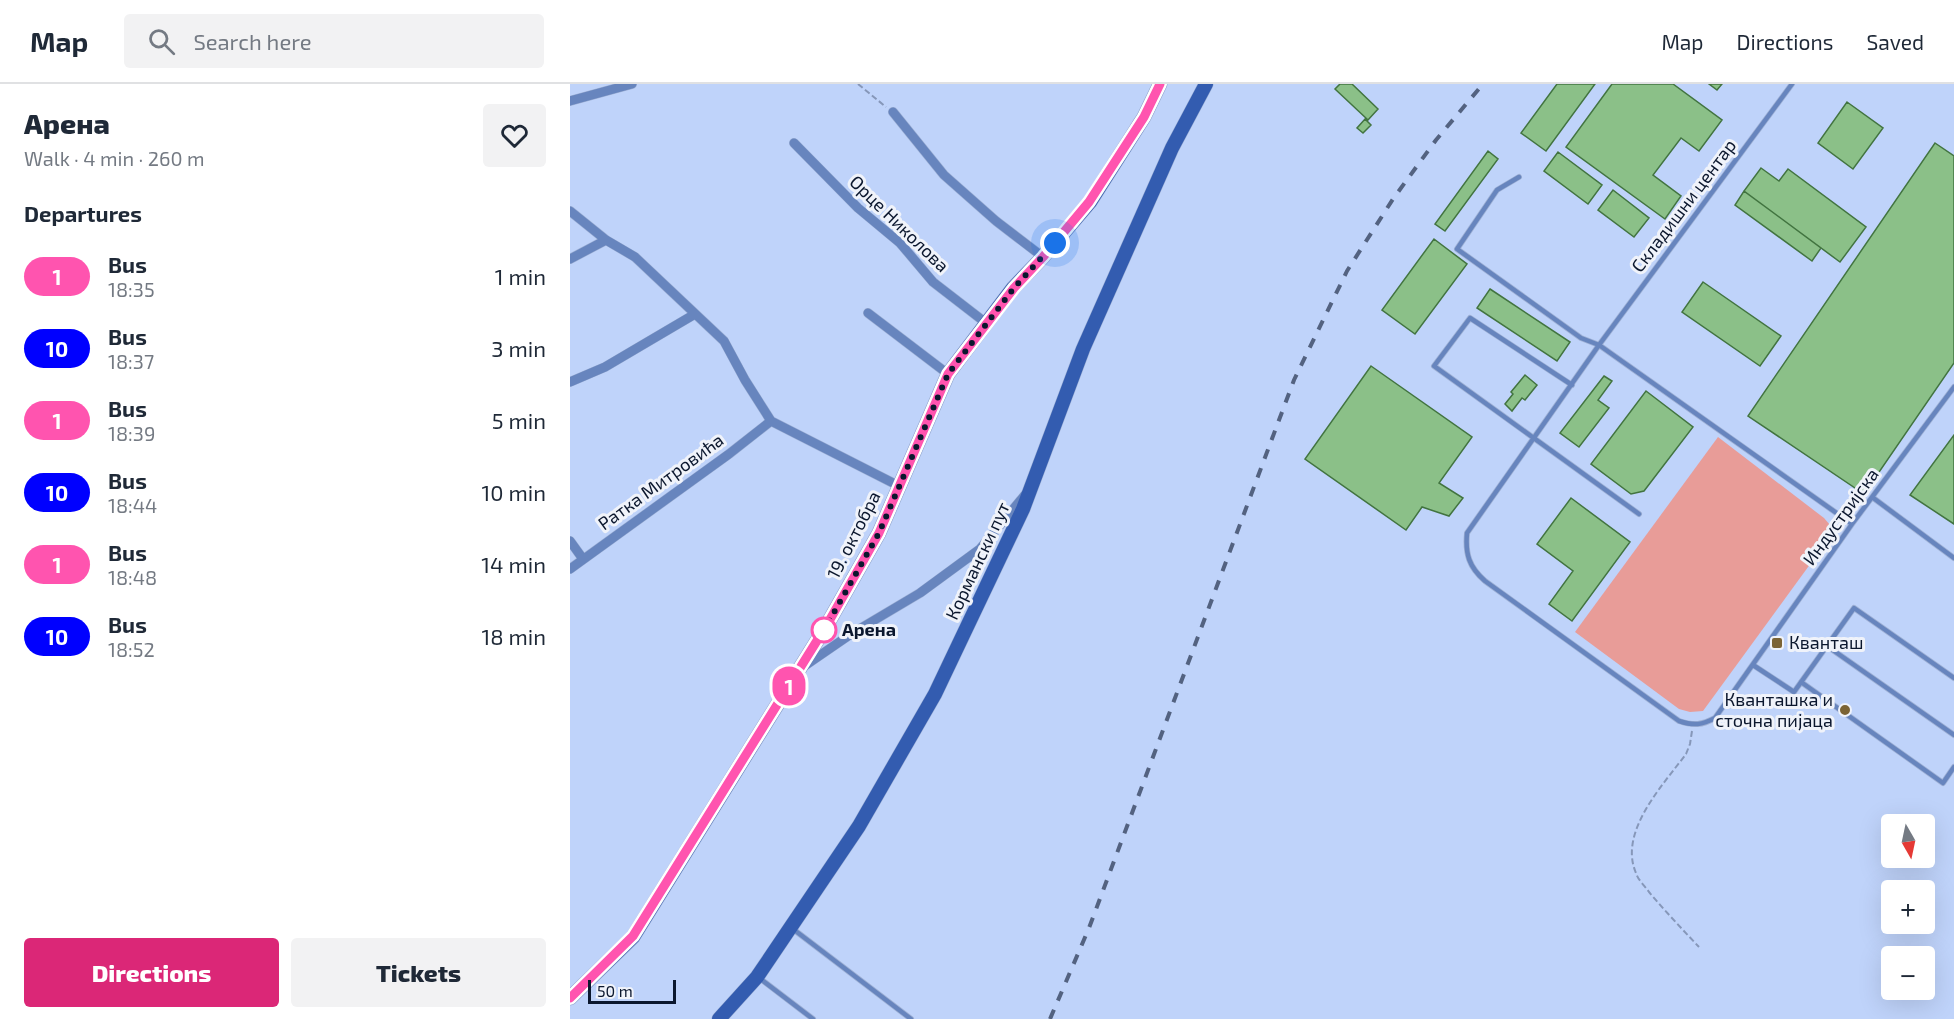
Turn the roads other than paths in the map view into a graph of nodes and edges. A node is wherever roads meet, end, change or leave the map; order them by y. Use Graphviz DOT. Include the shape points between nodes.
graph roads {
  1 [pos="632,84"];
  2 [pos="1160,84"];
  3 [pos="1206,84"];
  4 [pos="1792,84"];
  5 [pos="570,101"];
  6 [pos="893,112"];
  7 [pos="794,143"];
  8 [pos="1519,177"];
  9 [pos="570,211"];
  10 [pos="606,240"];
  11 [pos="1043,257"];
  12 [pos="570,259"];
  13 [pos="868,312"];
  14 [pos="695,314"];
  15 [pos="986,323"];
  16 [pos="1599,345"];
  17 [pos="948,374"];
  18 [pos="570,382"];
  19 [pos="1572,385"];
  20 [pos="1954,387"];
  21 [pos="771,422"];
  22 [pos="1533,439"];
  23 [pos="899,486"];
  24 [pos="1030,489"];
  25 [pos="1872,497"];
  26 [pos="1639,514"];
  27 [pos="1852,524"];
  28 [pos="570,541"];
  29 [pos="1954,558"];
  30 [pos="584,559"];
  31 [pos="570,569"];
  32 [pos="1827,646"];
  33 [pos="1753,665"];
  34 [pos="800,669"];
  35 [pos="1954,678"];
  36 [pos="1801,682"];
  37 [pos="1691,725"];
  38 [pos="1954,735"];
  39 [pos="1954,767"];
  40 [pos="790,928"];
  41 [pos="757,977"];
  42 [pos="570,998"];
  43 [pos="719,1019"];
  44 [pos="813,1019"];
  45 [pos="911,1019"];
  1 -- 5 [label="street"];
  2 -- 11 [label="street, 19. октобра" via="1144,117 1089,202"];
  3 -- 24 [label="street, Кормански пут" via="1172,148 1083,349"];
  4 -- 16 [label="lane, Складишни центар"];
  6 -- 11 [label="street" via="944,175"];
  7 -- 15 [label="street, Орце Николова" via="858,208 900,243 933,282"];
  8 -- 16 [label="lane" via="1497,190 1457,249 1581,338"];
  9 -- 10 [label="street"];
  10 -- 12 [label="street"];
  10 -- 14 [label="street" via="635,257"];
  11 -- 15 [label="street, 19. октобра"];
  13 -- 17 [label="street"];
  14 -- 18 [label="street" via="605,367"];
  14 -- 21 [label="street" via="724,341"];
  15 -- 17 [label="street, 19. октобра"];
  16 -- 19 [label="lane, Складишни центар"];
  16 -- 27 [label="lane"];
  17 -- 23 [label="street, 19. октобра"];
  19 -- 22 [label="lane, Складишни центар"];
  19 -- 22 [label="lane" via="1470,318 1434,366"];
  20 -- 25 [label="lane, Индустријска"];
  21 -- 23 [label="street"];
  21 -- 30 [label="street, Ратка Митровића"];
  22 -- 26 [label="lane"];
  22 -- 37 [label="lane, Складишни центар" via="1467,533 1469,563 1494,588 1679,721"];
  23 -- 34 [label="street, 19. октобра" via="879,533"];
  24 -- 34 [label="street" via="980,549 920,593 850,633"];
  24 -- 40 [label="street, Кормански пут" via="935,694 859,826"];
  25 -- 27 [label="lane, Индустријска"];
  25 -- 29 [label="lane"];
  27 -- 33 [label="lane, Индустријска"];
  28 -- 30 [label="street"];
  30 -- 31 [label="street, Ратка Митровића"];
  32 -- 35 [label="lane" via="1854,608"];
  32 -- 36 [label="lane"];
  32 -- 38 [label="lane"];
  33 -- 36 [label="lane" via="1794,692"];
  33 -- 37 [label="lane, Индустријска" via="1715,717"];
  34 -- 42 [label="street, 19. октобра" via="633,936"];
  36 -- 39 [label="lane" via="1943,783"];
  40 -- 41 [label="street, Кормански пут"];
  40 -- 45 [label="lane"];
  41 -- 43 [label="street, Кормански пут"];
  41 -- 44 [label="lane"];
}
